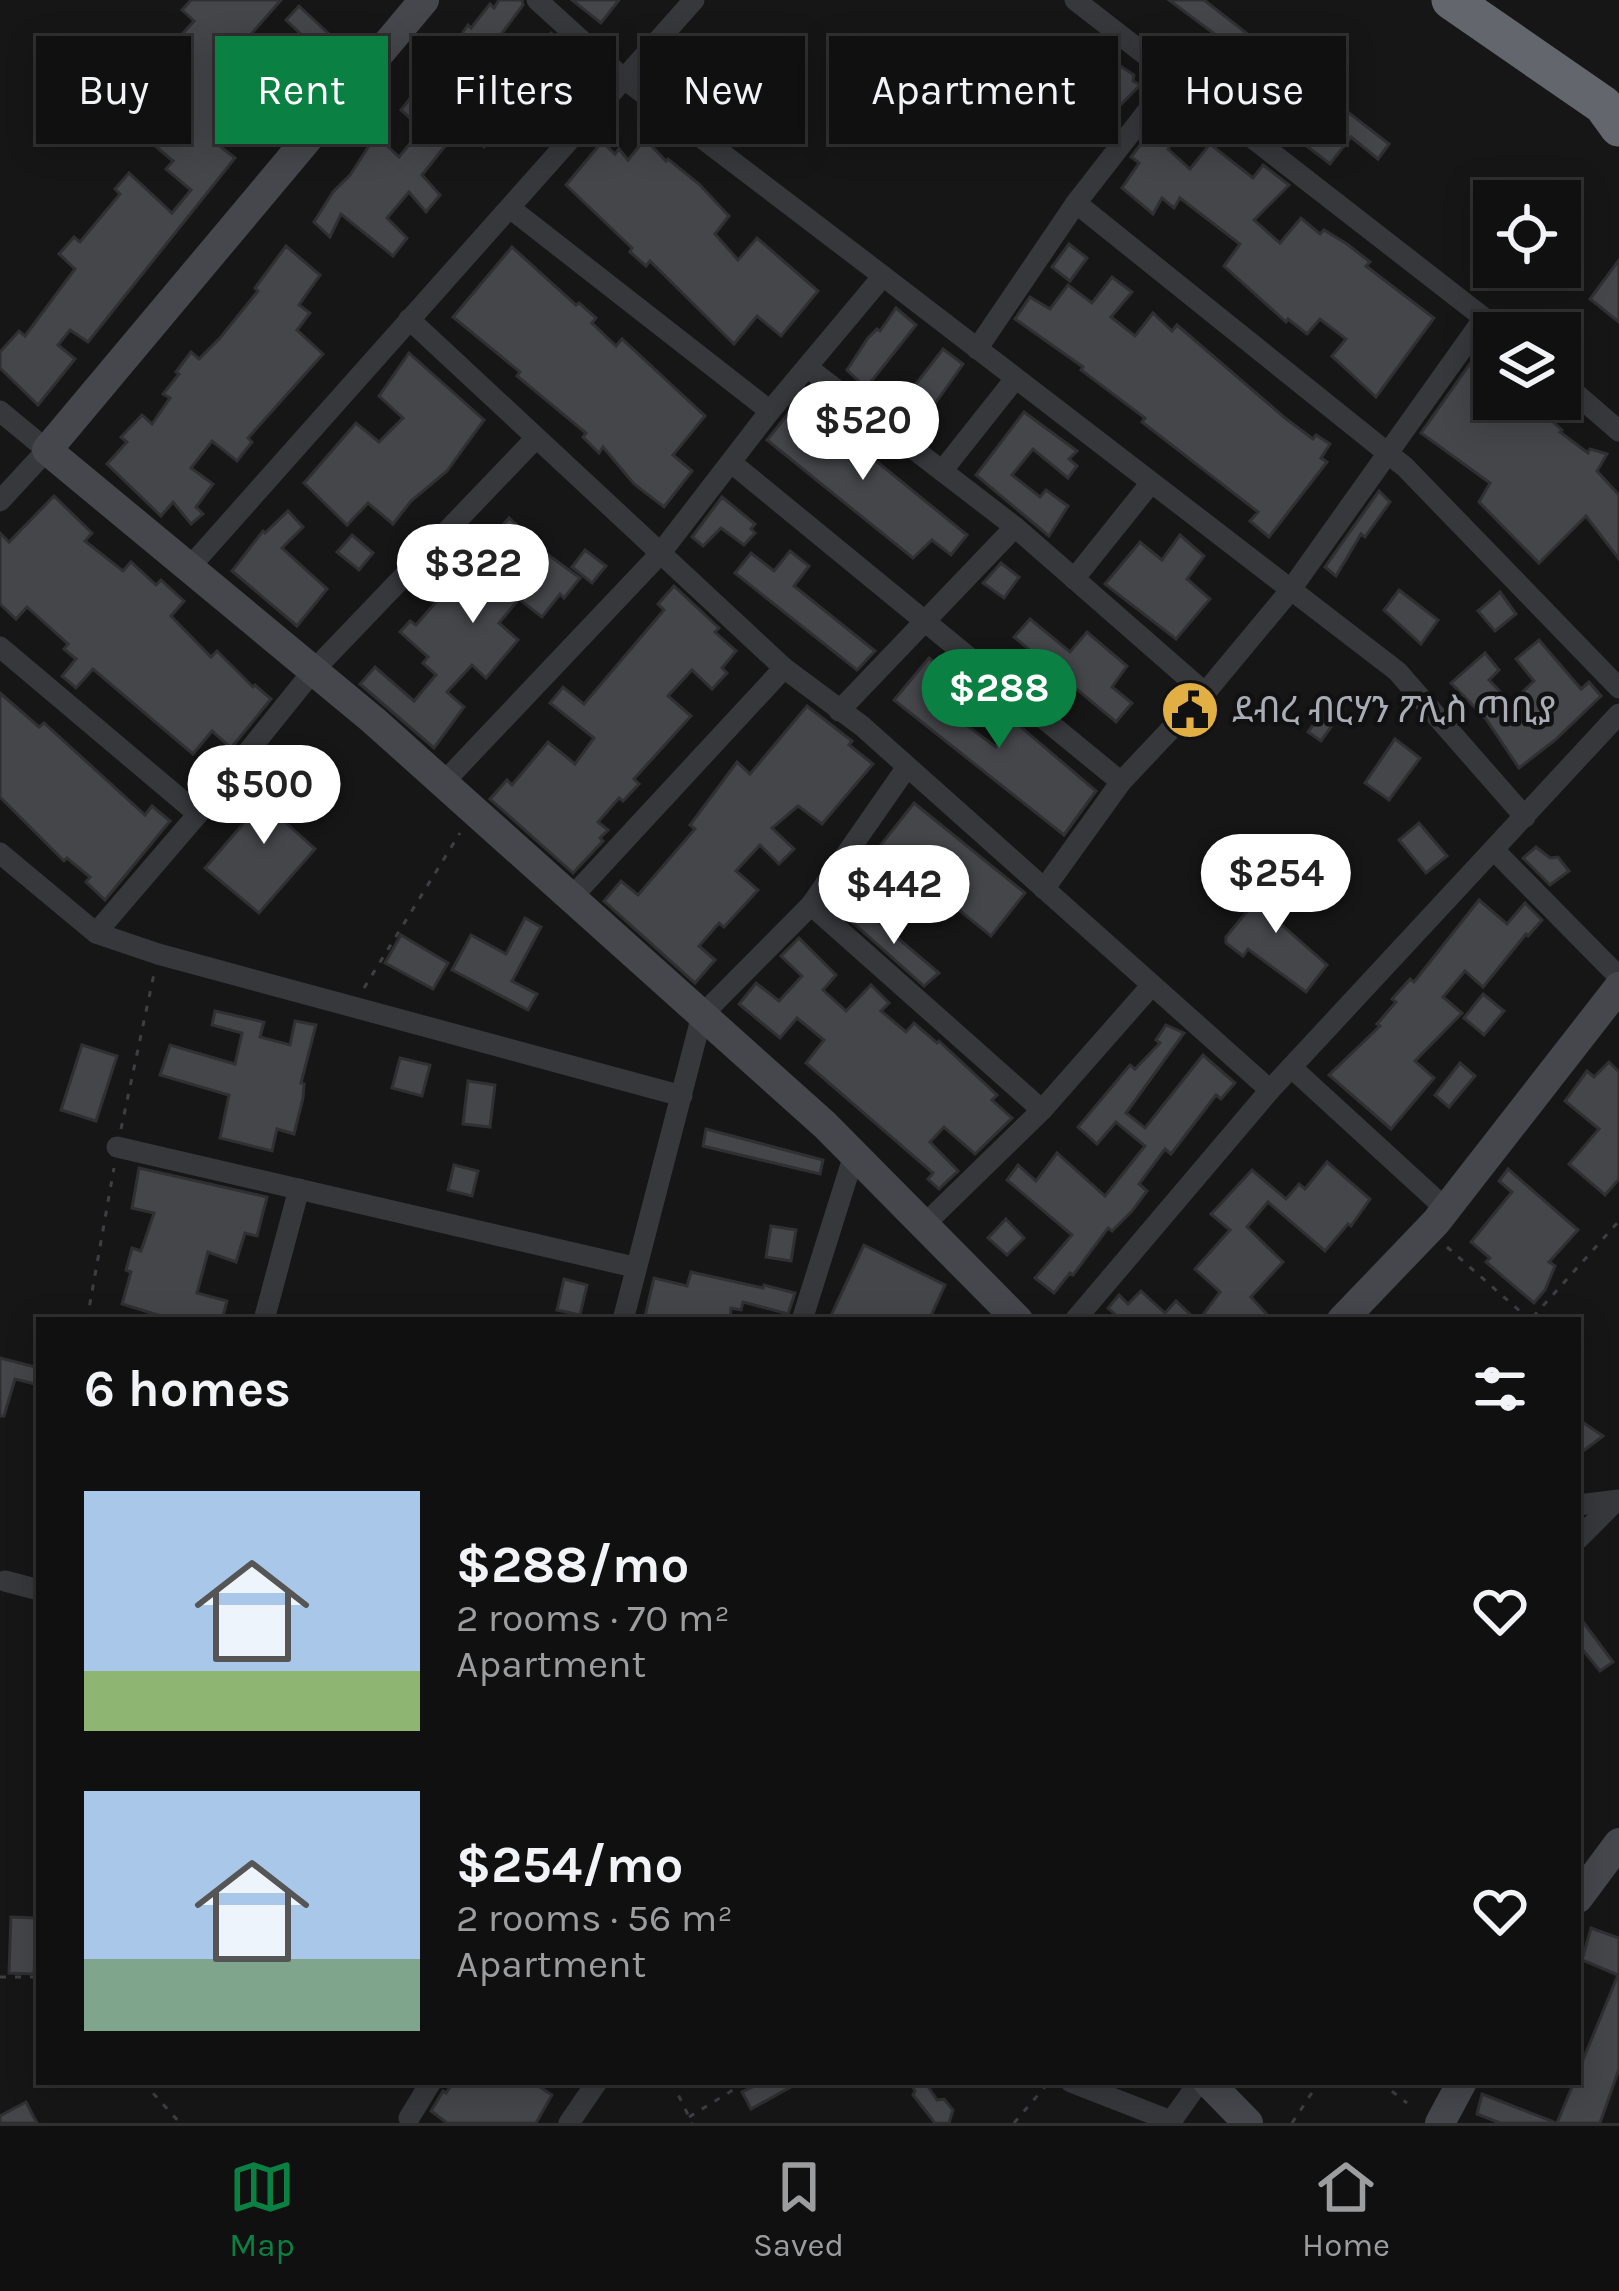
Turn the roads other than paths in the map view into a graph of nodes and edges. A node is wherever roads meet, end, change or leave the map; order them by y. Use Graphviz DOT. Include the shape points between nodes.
graph roads {
  1 [pos="424,0"];
  2 [pos="537,0"];
  3 [pos="694,0"];
  4 [pos="1075,0"];
  5 [pos="1450,0"];
  6 [pos="1142,52"];
  7 [pos="623,78"];
  8 [pos="1614,114"];
  9 [pos="1142,118"];
  10 [pos="1260,144"];
  11 [pos="1076,203"];
  12 [pos="510,208"];
  13 [pos="883,276"];
  14 [pos="1476,312"];
  15 [pos="409,319"];
  16 [pos="1473,333"];
  17 [pos="976,349"];
  18 [pos="807,367"];
  19 [pos="1015,379"];
  20 [pos="1581,398"];
  21 [pos="0,411"];
  22 [pos="770,411"];
  23 [pos="1619,431"];
  24 [pos="536,438"];
  25 [pos="47,450"];
  26 [pos="1388,453"];
  27 [pos="733,464"];
  28 [pos="942,471"];
  29 [pos="1150,484"];
  30 [pos="0,501"];
  31 [pos="1015,526"];
  32 [pos="659,555"];
  33 [pos="189,568"];
  34 [pos="1074,579"];
  35 [pos="1289,592"];
  36 [pos="924,620"];
  37 [pos="0,647"];
  38 [pos="784,668"];
  39 [pos="313,671"];
  40 [pos="1619,688"];
  41 [pos="1204,693"];
  42 [pos="839,710"];
  43 [pos="1619,714"];
  44 [pos="907,766"];
  45 [pos="1120,782"];
  46 [pos="443,783"];
  47 [pos="199,814"];
  48 [pos="1525,817"];
  49 [pos="1494,850"];
  50 [pos="0,853"];
  51 [pos="1044,890"];
  52 [pos="571,898"];
  53 [pos="811,905"];
  54 [pos="95,933"];
  55 [pos="1619,977"];
  56 [pos="1152,986"];
  57 [pos="1619,987"];
  58 [pos="702,1015"];
  59 [pos="1291,1067"];
  60 [pos="1270,1090"];
  61 [pos="682,1096"];
  62 [pos="1042,1110"];
  63 [pos="117,1147"];
  64 [pos="854,1155"];
  65 [pos="299,1189"];
  66 [pos="1437,1220"];
  67 [pos="924,1225"];
  68 [pos="634,1267"];
  69 [pos="265,1317"];
  70 [pos="624,1317"];
  71 [pos="803,1317"];
  72 [pos="1015,1317"];
  73 [pos="1079,1317"];
  74 [pos="1345,1317"];
  75 [pos="1581,1505"];
  76 [pos="1618,1507"];
  77 [pos="1581,1537"];
  78 [pos="1581,1546"];
  79 [pos="5,1581"];
  80 [pos="36,1589"];
  81 [pos="1615,1859"];
  82 [pos="1581,1895"];
  83 [pos="428,2085"];
  84 [pos="595,2085"];
  85 [pos="1078,2085"];
  86 [pos="1197,2085"];
  87 [pos="1211,2085"];
  88 [pos="1460,2085"];
  89 [pos="409,2118"];
  90 [pos="1170,2122"];
  91 [pos="569,2123"];
  92 [pos="1248,2123"];
  93 [pos="1440,2123"];
  1 -- 25 [label="street"];
  2 -- 7 [label="street"];
  3 -- 7 [label="street"];
  4 -- 6 [label="street"];
  5 -- 8 [label="highway"];
  7 -- 12 [label="street"];
  7 -- 13 [label="street"];
  9 -- 11 [label="street"];
  10 -- 14 [label="street"];
  11 -- 17 [label="street"];
  11 -- 26 [label="street"];
  12 -- 15 [label="street"];
  12 -- 22 [label="street"];
  13 -- 17 [label="street"];
  13 -- 18 [label="street"];
  15 -- 24 [label="street"];
  15 -- 33 [label="street"];
  16 -- 26 [label="street"];
  17 -- 19 [label="street"];
  18 -- 22 [label="street"];
  18 -- 28 [label="street"];
  19 -- 28 [label="street"];
  19 -- 29 [label="street"];
  20 -- 23 [label="street"];
  21 -- 25 [label="street"];
  22 -- 27 [label="street"];
  24 -- 32 [label="street"];
  24 -- 39 [label="street"];
  25 -- 30 [label="street"];
  25 -- 33 [label="street"];
  26 -- 35 [label="street"];
  26 -- 40 [label="street"];
  27 -- 32 [label="street"];
  27 -- 36 [label="street"];
  28 -- 31 [label="street"];
  29 -- 34 [label="street"];
  29 -- 35 [label="street"];
  31 -- 34 [label="street"];
  31 -- 36 [label="street"];
  32 -- 38 [label="street"];
  32 -- 46 [label="street"];
  33 -- 39 [label="street"];
  34 -- 41 [label="street"];
  35 -- 41 [label="street"];
  35 -- 48 [label="street" via="1397,671"];
  36 -- 42 [label="street"];
  36 -- 45 [label="street"];
  37 -- 47 [label="street"];
  38 -- 42 [label="street"];
  38 -- 52 [label="street"];
  39 -- 46 [label="street"];
  39 -- 47 [label="street"];
  41 -- 45 [label="street"];
  42 -- 44 [label="street"];
  43 -- 48 [label="street"];
  44 -- 51 [label="street"];
  44 -- 53 [label="street"];
  45 -- 51 [label="street"];
  46 -- 52 [label="street"];
  47 -- 54 [label="street"];
  48 -- 49 [label="street"];
  49 -- 55 [label="street"];
  49 -- 59 [label="street"];
  50 -- 54 [label="street"];
  51 -- 56 [label="street"];
  52 -- 58 [label="street"];
  53 -- 58 [label="street"];
  53 -- 62 [label="street"];
  54 -- 61 [label="street"];
  56 -- 60 [label="street"];
  56 -- 62 [label="street"];
  57 -- 66 [label="street"];
  58 -- 61 [label="street"];
  58 -- 64 [label="street"];
  59 -- 60 [label="street"];
  59 -- 66 [label="street"];
  60 -- 73 [label="street"];
  61 -- 68 [label="street"];
  62 -- 67 [label="street"];
  63 -- 65 [label="street"];
  64 -- 67 [label="street"];
  64 -- 71 [label="street"];
  65 -- 68 [label="street"];
  65 -- 69 [label="street"];
  66 -- 74 [label="street"];
  67 -- 72 [label="street"];
  68 -- 70 [label="street"];
  75 -- 76 [label="street"];
  76 -- 77 [label="street"];
  76 -- 78 [label="street"];
  79 -- 80 [label="street"];
  81 -- 82 [label="street"];
  83 -- 89 [label="street"];
  84 -- 91 [label="street"];
  85 -- 90 [label="street"];
  86 -- 90 [label="street"];
  87 -- 92 [label="street"];
  88 -- 93 [label="street"];
}
